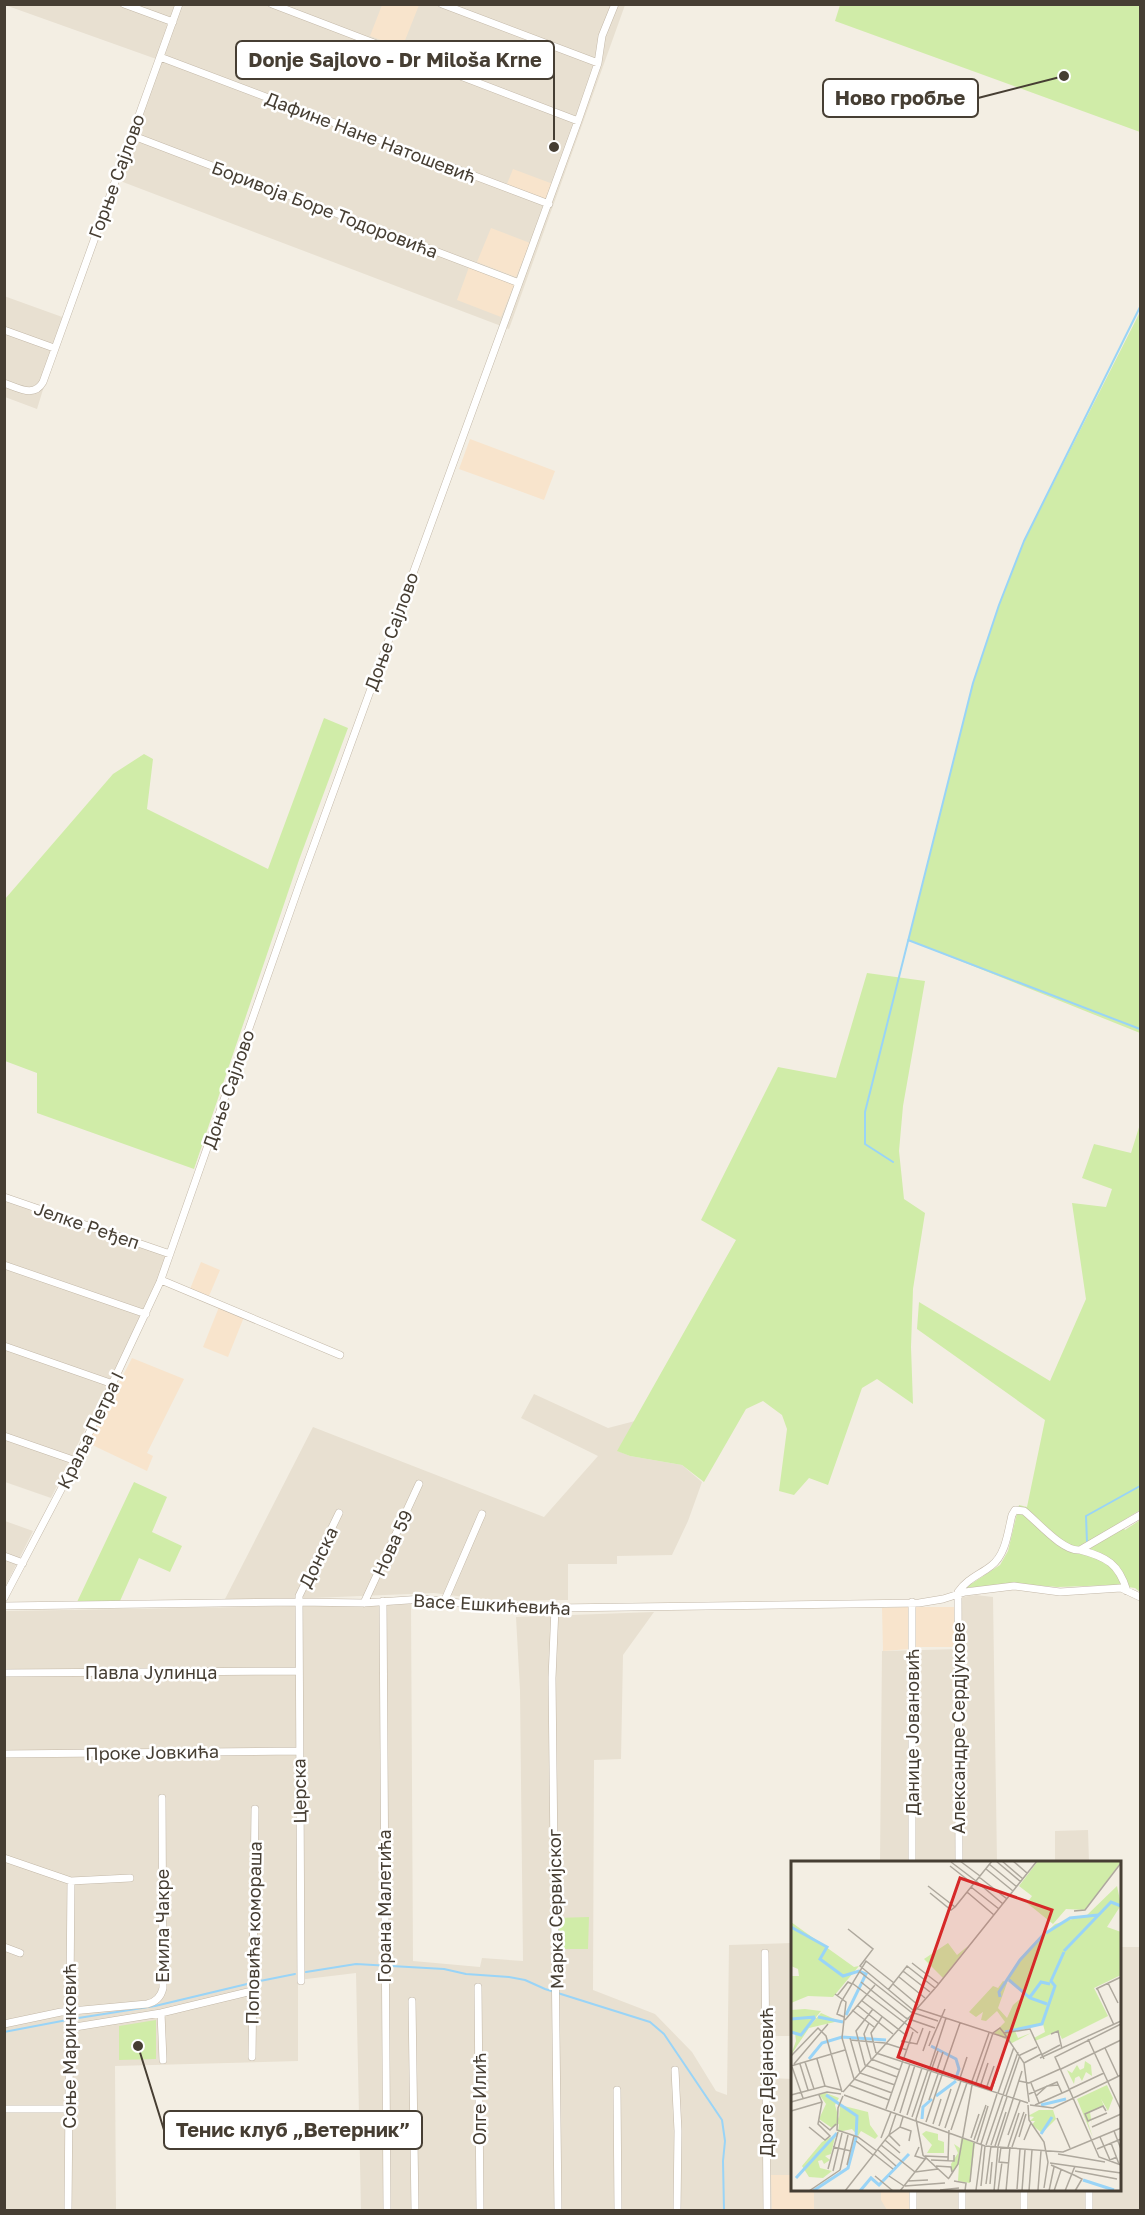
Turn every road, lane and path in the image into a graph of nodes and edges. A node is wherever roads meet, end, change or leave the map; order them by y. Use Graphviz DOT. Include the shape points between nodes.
graph roads {
  1 [pos="124,4"];
  2 [pos="179,4"];
  3 [pos="272,4"];
  4 [pos="442,4"];
  5 [pos="615,4"];
  6 [pos="173,22"];
  7 [pos="160,57"];
  8 [pos="598,63"];
  9 [pos="578,121"];
  10 [pos="131,135"];
  11 [pos="549,204"];
  12 [pos="519,283"];
  13 [pos="4,330"];
  14 [pos="54,348"];
  15 [pos="4,383"];
  16 [pos="4,1197"];
  17 [pos="169,1257"];
  18 [pos="4,1265"];
  19 [pos="161,1280"];
  20 [pos="146,1314"];
  21 [pos="4,1346"];
  22 [pos="340,1355"];
  23 [pos="113,1384"];
  24 [pos="4,1436"];
  25 [pos="76,1461"];
  26 [pos="419,1484"];
  27 [pos="339,1513"];
  28 [pos="482,1514"];
  29 [pos="1140,1515"];
  30 [pos="1080,1550"];
  31 [pos="4,1556"];
  32 [pos="23,1563"];
  33 [pos="1127,1591"];
  34 [pos="957,1594"];
  35 [pos="1140,1597"];
  36 [pos="4,1598"];
  37 [pos="383,1601"];
  38 [pos="298,1602"];
  39 [pos="444,1602"];
  40 [pos="912,1602"];
  41 [pos="364,1603"];
  42 [pos="4,1606"];
  43 [pos="555,1608"];
  44 [pos="298,1671"];
  45 [pos="4,1673"];
  46 [pos="299,1751"];
  47 [pos="4,1754"];
  48 [pos="162,1798"];
  49 [pos="255,1809"];
  50 [pos="4,1858"];
  51 [pos="912,1861"];
  52 [pos="959,1861"];
  53 [pos="130,1878"];
  54 [pos="71,1881"];
  55 [pos="4,1947"];
  56 [pos="20,1953"];
  57 [pos="765,1953"];
  58 [pos="301,1981"];
  59 [pos="478,1987"];
  60 [pos="252,1991"];
  61 [pos="412,2001"];
  62 [pos="69,2012"];
  63 [pos="161,2013"];
  64 [pos="4,2024"];
  65 [pos="69,2028"];
  66 [pos="252,2057"];
  67 [pos="163,2060"];
  68 [pos="675,2070"];
  69 [pos="616,2090"];
  70 [pos="4,2109"];
  71 [pos="69,2109"];
  72 [pos="913,2191"];
  73 [pos="962,2191"];
  74 [pos="1024,2191"];
  75 [pos="1089,2191"];
  76 [pos="68,2211"];
  77 [pos="387,2211"];
  78 [pos="416,2211"];
  79 [pos="480,2211"];
  80 [pos="558,2211"];
  81 [pos="618,2211"];
  82 [pos="677,2211"];
  83 [pos="767,2211"];
  84 [pos="914,2211"];
  85 [pos="962,2211"];
  86 [pos="1024,2211"];
  87 [pos="1089,2211"];
  1 -- 6 [label="street"];
  2 -- 6 [label="street, Горње Сајлово"];
  3 -- 9 [label="street"];
  4 -- 8 [label="street"];
  5 -- 8 [label="street, Доње Сајлово" via="602,36"];
  6 -- 7 [label="street, Горње Сајлово"];
  7 -- 10 [label="street, Горње Сајлово"];
  7 -- 11 [label="street, Дафине Нане Натошевић"];
  8 -- 9 [label="street, Доње Сајлово"];
  9 -- 11 [label="street, Доње Сајлово"];
  10 -- 12 [label="street, Боривоја Боре Тодоровића"];
  10 -- 14 [label="street, Горње Сајлово"];
  11 -- 12 [label="street, Доње Сајлово"];
  12 -- 17 [label="street, Доње Сајлово" via="295,896"];
  13 -- 14 [label="street"];
  14 -- 15 [label="street, Горње Сајлово" via="39,389 26,391"];
  16 -- 17 [label="street, Јелке Ређеп"];
  17 -- 19 [label="street, Краља Петра I"];
  18 -- 20 [label="street"];
  19 -- 20 [label="street, Краља Петра I"];
  19 -- 22 [label="street"];
  20 -- 23 [label="street, Краља Петра I"];
  21 -- 23 [label="street"];
  23 -- 25 [label="street, Краља Петра I"];
  24 -- 25 [label="street"];
  25 -- 32 [label="street, Краља Петра I"];
  26 -- 41 [label="street, Нова 59"];
  27 -- 38 [label="street, Донска"];
  28 -- 39 [label="street"];
  29 -- 30 [label="street"];
  30 -- 33 [label="street" via="1112,1563 1122,1574"];
  30 -- 34 [label="street" via="1064,1547 1024,1511 1015,1510 999,1558"];
  31 -- 32 [label="street"];
  32 -- 36 [label="street, Краља Петра I"];
  33 -- 34 [label="street, Васе Ешкићевића" via="1121,1588 1060,1592 1014,1586"];
  33 -- 35 [label="street"];
  34 -- 40 [label="street, Васе Ешкићевића" via="930,1602"];
  34 -- 52 [label="street, Александре Сердјукове"];
  37 -- 39 [label="street, Васе Ешкићевића"];
  37 -- 41 [label="street, Васе Ешкићевића"];
  37 -- 77 [label="street, Горана Малетића"];
  38 -- 41 [label="street, Васе Ешкићевића"];
  38 -- 42 [label="street, Васе Ешкићевића"];
  38 -- 44 [label="street, Церска"];
  39 -- 43 [label="street, Васе Ешкићевића"];
  40 -- 43 [label="street, Васе Ешкићевића"];
  40 -- 51 [label="street, Данице Јовановић"];
  43 -- 80 [label="street, Марка Сервијског" via="552,1690"];
  44 -- 45 [label="street, Павла Јулинца"];
  44 -- 46 [label="street, Церска"];
  46 -- 47 [label="street, Проке Јовкића"];
  46 -- 58 [label="street, Церска"];
  48 -- 62 [label="street, Емила Чакре" via="162,1993 150,2003"];
  49 -- 60 [label="street, Поповића комораша"];
  50 -- 54 [label="street"];
  53 -- 54 [label="street"];
  54 -- 62 [label="street, Соње Маринковић"];
  55 -- 56 [label="street"];
  57 -- 83 [label="street, Драге Дејановић"];
  59 -- 79 [label="street, Олге Илић"];
  60 -- 63 [label="street, Емила Чакре"];
  60 -- 66 [label="street, Поповића комораша"];
  61 -- 78 [label="street"];
  62 -- 64 [label="street"];
  62 -- 65 [label="street, Соње Маринковић"];
  63 -- 65 [label="street, Емила Чакре"];
  63 -- 67 [label="street"];
  65 -- 71 [label="street, Соње Маринковић"];
  68 -- 82 [label="street"];
  69 -- 81 [label="street"];
  70 -- 71 [label="street"];
  71 -- 76 [label="street, Соње Маринковић"];
  72 -- 84 [label="street"];
  73 -- 85 [label="street"];
  74 -- 86 [label="street"];
  75 -- 87 [label="street"];
}
